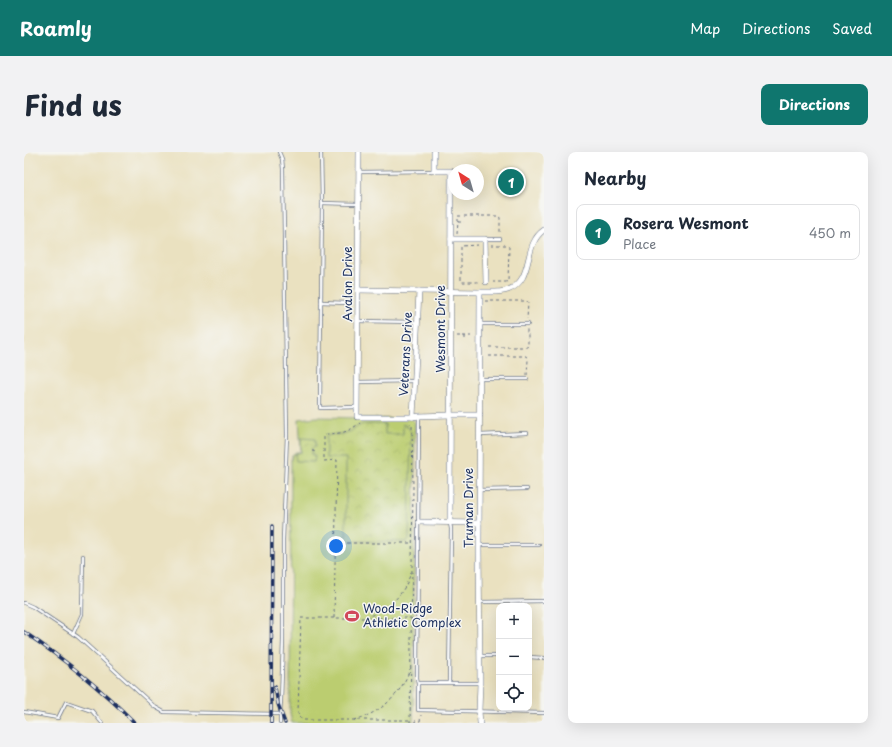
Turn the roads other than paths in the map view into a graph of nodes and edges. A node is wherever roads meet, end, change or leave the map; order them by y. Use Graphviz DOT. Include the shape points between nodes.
graph roads {
  1 [pos="279,152"];
  2 [pos="321,152"];
  3 [pos="358,152"];
  4 [pos="434,152"];
  5 [pos="434,171"];
  6 [pos="358,172"];
  7 [pos="322,204"];
  8 [pos="358,204"];
  9 [pos="544,230"];
  10 [pos="451,239"];
  11 [pos="485,239"];
  12 [pos="500,239"];
  13 [pos="486,282"];
  14 [pos="358,290"];
  15 [pos="451,291"];
  16 [pos="419,292"];
  17 [pos="480,292"];
  18 [pos="321,302"];
  19 [pos="347,303"];
  20 [pos="358,321"];
  21 [pos="418,322"];
  22 [pos="480,324"];
  23 [pos="527,324"];
  24 [pos="480,379"];
  25 [pos="527,379"];
  26 [pos="415,381"];
  27 [pos="357,382"];
  28 [pos="357,407"];
  29 [pos="450,415"];
  30 [pos="480,415"];
  31 [pos="416,416"];
  32 [pos="527,433"];
  33 [pos="480,434"];
  34 [pos="527,489"];
  35 [pos="479,490"];
  36 [pos="418,522"];
  37 [pos="450,522"];
  38 [pos="479,523"];
  39 [pos="479,545"];
  40 [pos="539,545"];
  41 [pos="83,556"];
  42 [pos="543,601"];
  43 [pos="479,602"];
  44 [pos="24,603"];
  45 [pos="73,634"];
  46 [pos="480,656"];
  47 [pos="496,656"];
  48 [pos="532,657"];
  49 [pos="544,658"];
  50 [pos="449,682"];
  51 [pos="418,683"];
  52 [pos="480,683"];
  53 [pos="479,711"];
  54 [pos="24,712"];
  55 [pos="544,712"];
  56 [pos="280,714"];
  57 [pos="102,723"];
  58 [pos="280,723"];
  59 [pos="480,723"];
  1 -- 56 [label="lane" via="283,169 287,435"];
  2 -- 7 [label="lane"];
  3 -- 6 [label="street, Avalon Drive"];
  4 -- 5 [label="street"];
  5 -- 6 [label="lane"];
  5 -- 10 [label="street, Wesmont Drive" via="451,171"];
  6 -- 8 [label="street, Avalon Drive"];
  7 -- 8 [label="lane"];
  7 -- 18 [label="lane"];
  8 -- 14 [label="street, Avalon Drive"];
  9 -- 17 [label="street" via="535,238 526,271 518,283 508,290"];
  10 -- 11 [label="street"];
  10 -- 15 [label="street, Wesmont Drive"];
  11 -- 12 [label="lane"];
  11 -- 13 [label="street"];
  14 -- 16 [label="street"];
  14 -- 20 [label="street, Avalon Drive"];
  15 -- 16 [label="street"];
  15 -- 17 [label="street"];
  15 -- 29 [label="street, Wesmont Drive"];
  16 -- 21 [label="street, Veterans Drive"];
  17 -- 22 [label="street, Truman Drive"];
  18 -- 19 [label="lane"];
  18 -- 28 [label="lane" via="320,408"];
  20 -- 21 [label="lane"];
  20 -- 27 [label="street, Avalon Drive"];
  21 -- 26 [label="street, Veterans Drive"];
  22 -- 23 [label="lane"];
  22 -- 24 [label="street, Truman Drive"];
  24 -- 25 [label="lane"];
  24 -- 30 [label="street, Truman Drive"];
  26 -- 27 [label="lane"];
  26 -- 31 [label="street, Veterans Drive"];
  27 -- 28 [label="street, Avalon Drive"];
  28 -- 31 [label="street, Avalon Drive" via="357,417"];
  29 -- 30 [label="street"];
  29 -- 31 [label="street"];
  29 -- 37 [label="street, Wesmont Drive"];
  30 -- 33 [label="street, Truman Drive"];
  31 -- 36 [label="lane"];
  32 -- 33 [label="lane"];
  33 -- 35 [label="street, Truman Drive"];
  34 -- 35 [label="lane"];
  35 -- 38 [label="street, Truman Drive"];
  36 -- 37 [label="street"];
  36 -- 51 [label="lane"];
  37 -- 38 [label="street"];
  37 -- 50 [label="lane"];
  38 -- 39 [label="street, Truman Drive"];
  39 -- 40 [label="lane"];
  39 -- 43 [label="street, Truman Drive"];
  41 -- 45 [label="lane" via="82,614"];
  42 -- 43 [label="lane"];
  43 -- 46 [label="street, Truman Drive"];
  44 -- 45 [label="lane"];
  45 -- 56 [label="lane" via="155,707 164,712"];
  46 -- 47 [label="lane"];
  46 -- 52 [label="street, Truman Drive"];
  48 -- 49 [label="lane"];
  50 -- 51 [label="lane"];
  50 -- 52 [label="lane"];
  51 -- 53 [label="lane" via="418,710"];
  52 -- 53 [label="street, Truman Drive"];
  53 -- 55 [label="lane"];
  53 -- 59 [label="street, Truman Drive"];
  54 -- 57 [label="lane" via="58,718 66,702 92,710"];
  56 -- 58 [label="lane"];
}
